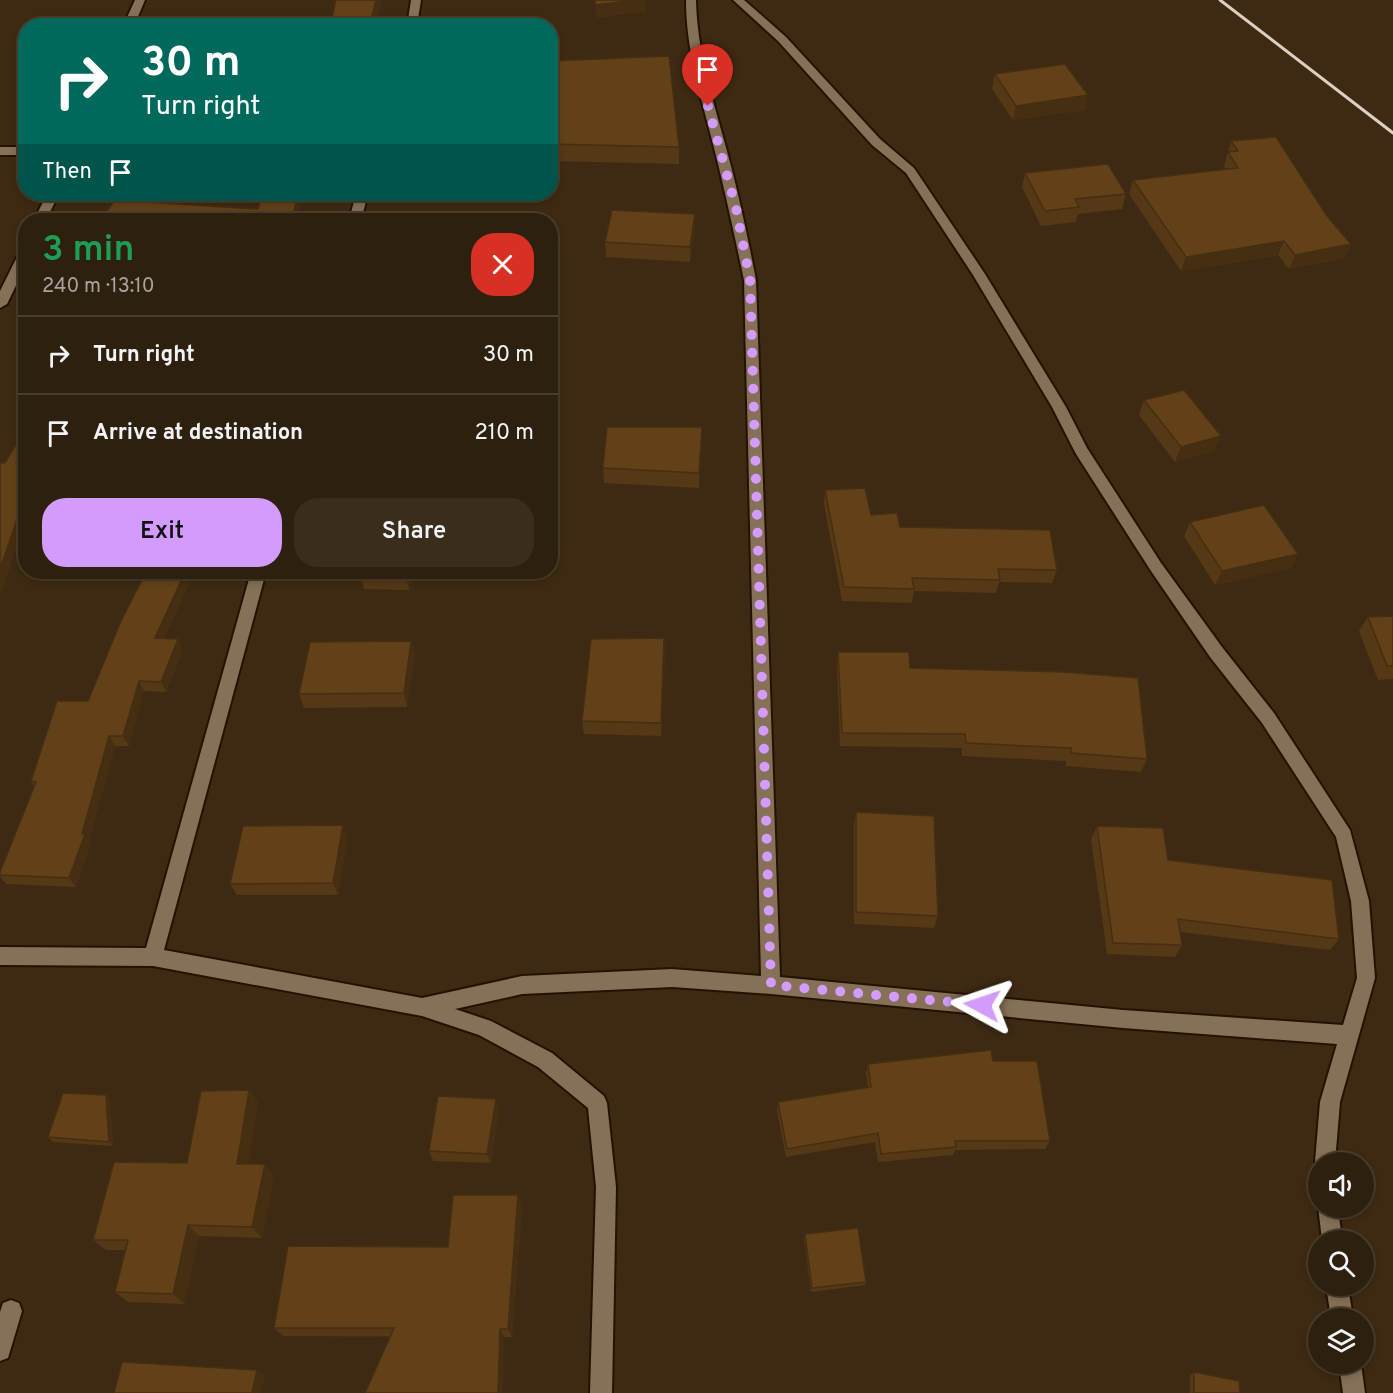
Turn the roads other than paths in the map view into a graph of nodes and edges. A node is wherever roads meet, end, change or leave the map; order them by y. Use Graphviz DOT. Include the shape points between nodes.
graph roads {
  1 [pos="140,0"];
  2 [pos="416,0"];
  3 [pos="691,0"];
  4 [pos="738,0"];
  5 [pos="132,18"];
  6 [pos="413,18"];
  7 [pos="0,150"];
  8 [pos="18,151"];
  9 [pos="18,267"];
  10 [pos="0,304"];
  11 [pos="257,579"];
  12 [pos="0,956"];
  13 [pos="153,957"];
  14 [pos="771,985"];
  15 [pos="422,1007"];
  16 [pos="1350,1035"];
  17 [pos="1326,1152"];
  18 [pos="11,1311"];
  19 [pos="0,1350"];
  20 [pos="1351,1374"];
  21 [pos="601,1393"];
  22 [pos="1354,1393"];
  1 -- 5 [label="street"];
  2 -- 6 [label="street"];
  3 -- 14 [label="street" via="698,69 736,208 750,280"];
  4 -- 16 [label="street" via="782,39 876,142 910,171 979,274 1081,450 1156,567 1268,718 1344,835 1360,901 1366,978"];
  7 -- 8 [label="street"];
  9 -- 10 [label="street"];
  11 -- 13 [label="street"];
  12 -- 13 [label="street"];
  13 -- 15 [label="street"];
  14 -- 15 [label="street" via="672,978 522,985"];
  14 -- 16 [label="street" via="1135,1020"];
  15 -- 21 [label="street" via="484,1027 545,1060 597,1102 606,1187"];
  16 -- 17 [label="street" via="1330,1102"];
  18 -- 19 [label="street"];
  20 -- 22 [label="street"];
}
